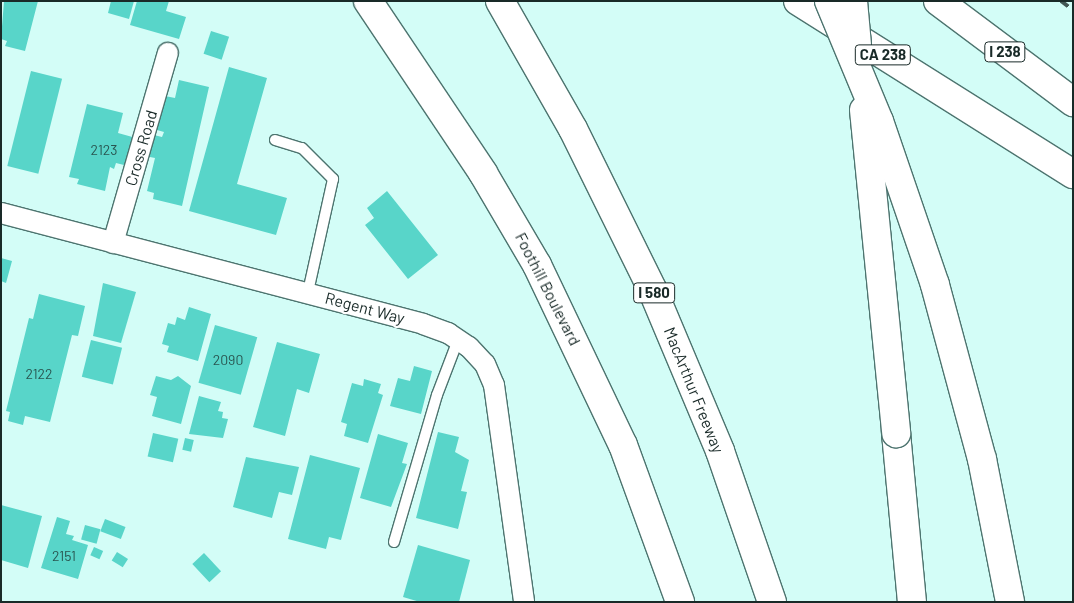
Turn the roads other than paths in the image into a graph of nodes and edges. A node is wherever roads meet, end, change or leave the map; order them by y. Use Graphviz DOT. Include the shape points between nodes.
graph roads {
  1 [pos="368,1"];
  2 [pos="500,1"];
  3 [pos="798,1"];
  4 [pos="829,1"];
  5 [pos="853,1"];
  6 [pos="938,1"];
  7 [pos="168,52"];
  8 [pos="1073,102"];
  9 [pos="275,140"];
  10 [pos="1073,174"];
  11 [pos="1,212"];
  12 [pos="113,243"];
  13 [pos="308,292"];
  14 [pos="458,340"];
  15 [pos="394,542"];
  16 [pos="524,602"];
  17 [pos="680,602"];
  18 [pos="772,602"];
  19 [pos="912,602"];
  20 [pos="1010,602"];
  1 -- 17 [label="main road, Foothill Boulevard" via="483,172 546,282 623,445"];
  2 -- 18 [label="main road, MacArthur Freeway / I 580" via="573,129 652,289 709,423"];
  3 -- 10 [label="main road, CA 238"];
  4 -- 20 [label="main road, bridge" via="879,121 935,285 982,459"];
  5 -- 19 [label="main road, bridge"];
  6 -- 8 [label="main road, I 238"];
  7 -- 12 [label="street, Cross Road"];
  9 -- 13 [label="lane" via="302,148 333,179"];
  11 -- 12 [label="street, Regent Way"];
  12 -- 13 [label="street, Regent Way"];
  13 -- 14 [label="street, Regent Way" via="423,324"];
  14 -- 15 [label="lane" via="437,395"];
  14 -- 16 [label="street, Regent Way" via="485,364 494,385"];
}
